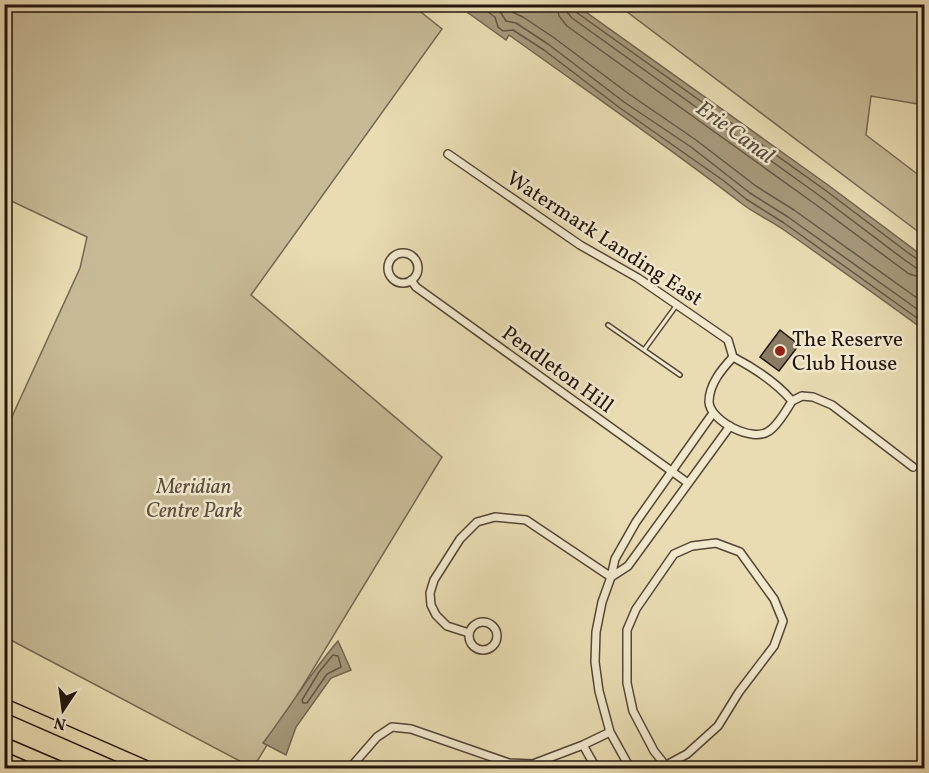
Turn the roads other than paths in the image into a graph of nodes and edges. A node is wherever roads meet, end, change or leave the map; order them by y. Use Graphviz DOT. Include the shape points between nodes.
graph roads {
  1 [pos="448,154"];
  2 [pos="411,280"];
  3 [pos="677,305"];
  4 [pos="608,325"];
  5 [pos="644,350"];
  6 [pos="733,357"];
  7 [pos="680,375"];
  8 [pos="792,401"];
  9 [pos="713,413"];
  10 [pos="730,426"];
  11 [pos="913,467"];
  12 [pos="672,471"];
  13 [pos="688,483"];
  14 [pos="611,577"];
  15 [pos="469,633"];
  16 [pos="4,705"];
  17 [pos="610,732"];
  18 [pos="4,744"];
  19 [pos="583,745"];
  20 [pos="663,767"];
  21 [pos="60,768"];
  22 [pos="148,768"];
  23 [pos="350,768"];
  24 [pos="596,768"];
  25 [pos="630,768"];
  1 -- 3 [label="street, Watermark Landing East"];
  2 -- 2 [label="street, Pendleton Hill" via="402,283 389,275 392,257 406,253 414,258 417,272"];
  2 -- 12 [label="street, Pendleton Hill"];
  3 -- 5 [label="lane"];
  3 -- 6 [label="street, Watermark Landing East" via="728,340"];
  4 -- 5 [label="lane"];
  5 -- 7 [label="lane"];
  6 -- 8 [label="street"];
  6 -- 9 [label="street" via="715,382 709,402"];
  8 -- 10 [label="street" via="769,432 746,433"];
  8 -- 11 [label="street" via="802,396 813,397 832,405"];
  9 -- 10 [label="street"];
  9 -- 12 [label="street"];
  10 -- 13 [label="street"];
  12 -- 13 [label="street, Pendleton Hill"];
  12 -- 14 [label="street" via="636,522 615,559"];
  13 -- 14 [label="street" via="628,567"];
  14 -- 15 [label="street" via="525,520 495,517 477,522 460,539 430,593 436,615 447,626"];
  14 -- 17 [label="street" via="596,632 595,663 598,691"];
  15 -- 15 [label="street" via="470,642 477,649 487,650 497,640 495,627 487,622 474,625"];
  16 -- 22 [label="highway"];
  17 -- 19 [label="street"];
  17 -- 25 [label="street"];
  18 -- 21 [label="highway"];
  19 -- 23 [label="street" via="533,764 509,763 411,729 392,727 377,737"];
  19 -- 24 [label="street"];
  20 -- 20 [label="street" via="687,754 718,726 774,646 783,621 774,598 740,552 716,543 692,546 674,554 636,609 627,630 627,683 633,711"];
}
